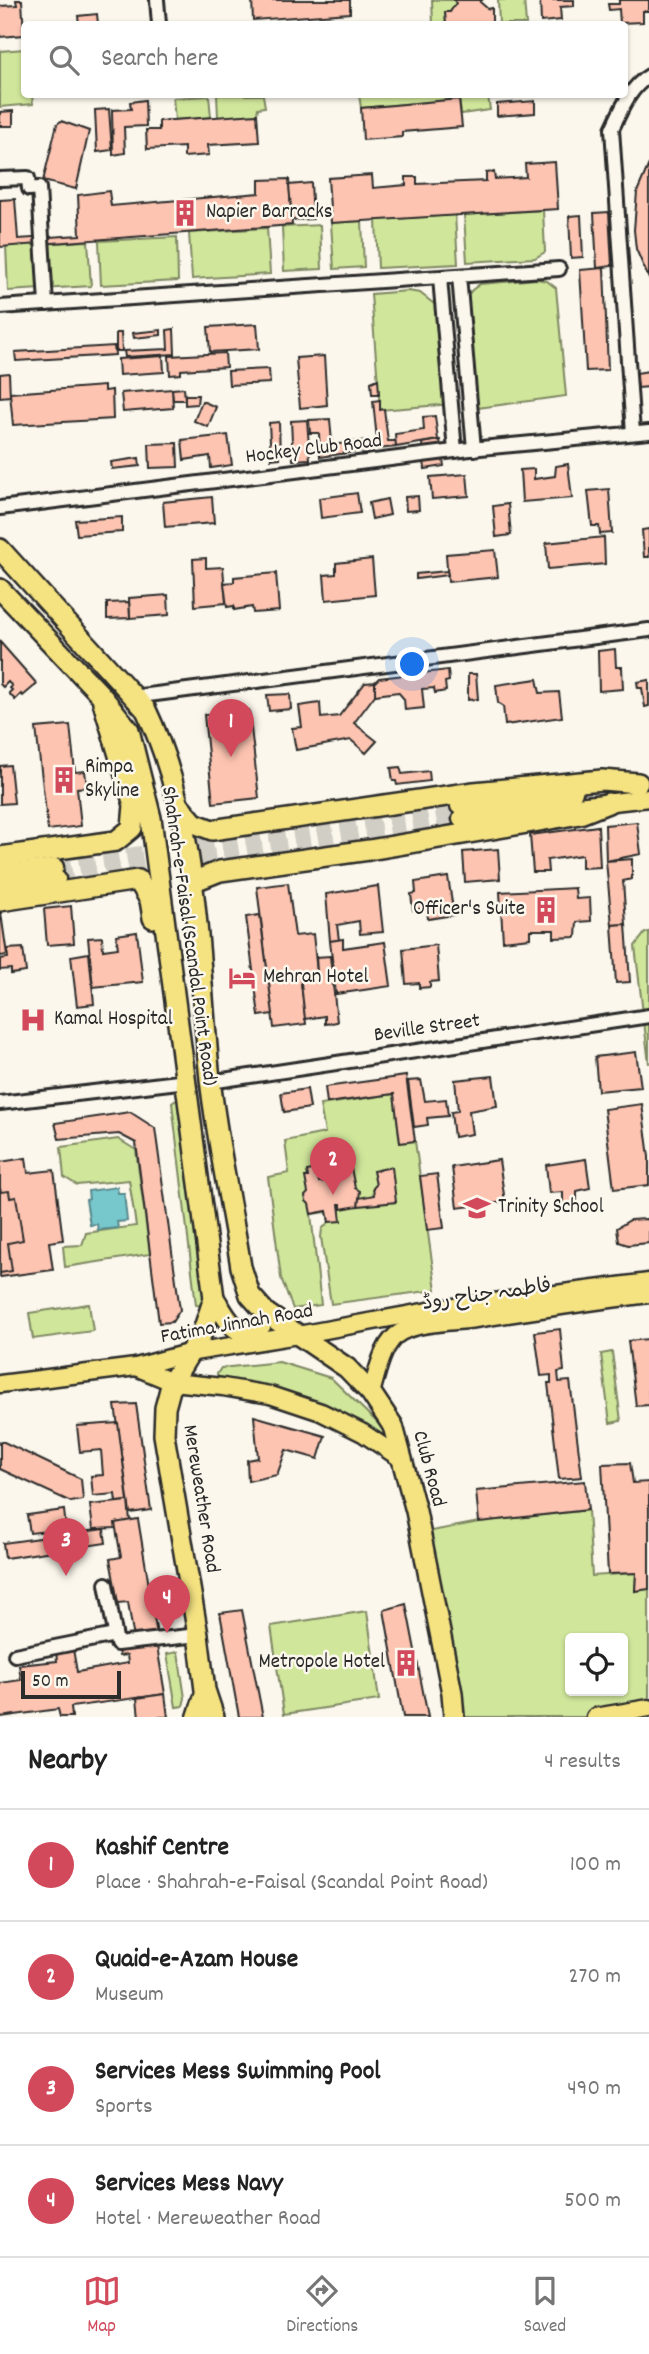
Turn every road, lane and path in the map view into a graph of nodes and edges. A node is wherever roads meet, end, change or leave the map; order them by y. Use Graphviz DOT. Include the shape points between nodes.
graph roads {
  1 [pos="157,0"];
  2 [pos="159,21"];
  3 [pos="649,76"];
  4 [pos="628,81"];
  5 [pos="637,87"];
  6 [pos="0,179"];
  7 [pos="559,269"];
  8 [pos="459,276"];
  9 [pos="440,278"];
  10 [pos="46,304"];
  11 [pos="0,307"];
  12 [pos="649,432"];
  13 [pos="632,433"];
  14 [pos="474,449"];
  15 [pos="455,452"];
  16 [pos="0,508"];
  17 [pos="0,549"];
  18 [pos="0,589"];
  19 [pos="649,630"];
  20 [pos="100,694"];
  21 [pos="133,697"];
  22 [pos="645,788"];
  23 [pos="608,803"];
  24 [pos="179,805"];
  25 [pos="132,828"];
  26 [pos="0,857"];
  27 [pos="0,874"];
  28 [pos="138,880"];
  29 [pos="192,882"];
  30 [pos="0,887"];
  31 [pos="0,901"];
  32 [pos="174,993"];
  33 [pos="649,1016"];
  34 [pos="187,1080"];
  35 [pos="210,1082"];
  36 [pos="0,1103"];
  37 [pos="649,1282"];
  38 [pos="649,1294"];
  39 [pos="214,1298"];
  40 [pos="266,1313"];
  41 [pos="346,1326"];
  42 [pos="298,1335"];
  43 [pos="188,1353"];
  44 [pos="135,1367"];
  45 [pos="172,1382"];
  46 [pos="0,1384"];
  47 [pos="371,1393"];
  48 [pos="404,1460"];
  49 [pos="106,1584"];
  50 [pos="115,1635"];
  51 [pos="198,1635"];
  52 [pos="15,1655"];
  53 [pos="205,1690"];
  54 [pos="452,1693"];
  55 [pos="649,1708"];
  56 [pos="601,1716"];
  57 [pos="196,1717"];
  58 [pos="214,1717"];
  59 [pos="454,1717"];
  60 [pos="464,1717"];
  1 -- 2 [label="street"];
  3 -- 5 [label="street"];
  4 -- 5 [label="street"];
  5 -- 13 [label="street" via="612,129"];
  6 -- 10 [label="street" via="28,178 29,189 39,188"];
  7 -- 8 [label="street"];
  8 -- 9 [label="street"];
  8 -- 14 [label="street"];
  9 -- 10 [label="street"];
  9 -- 15 [label="street"];
  10 -- 11 [label="street"];
  12 -- 13 [label="street, Hockey Club Road"];
  13 -- 14 [label="street, Hockey Club Road"];
  14 -- 15 [label="street, Hockey Club Road"];
  15 -- 16 [label="street, Hockey Club Road"];
  17 -- 21 [label="highway, Shahrah-e-Faisal (Scandal Point Road)"];
  18 -- 20 [label="highway, Shahrah-e-Faisal (Scandal Point Road)"];
  19 -- 21 [label="street"];
  20 -- 25 [label="highway" via="134,806"];
  20 -- 32 [label="highway, Shahrah-e-Faisal (Scandal Point Road)" via="129,730 140,773 151,818"];
  21 -- 24 [label="highway, Shahrah-e-Faisal (Scandal Point Road)" via="146,710 161,742"];
  22 -- 23 [label="main road"];
  22 -- 23 [label="main road" via="460,813"];
  22 -- 24 [label="highway" via="602,780 474,792 212,830 194,823"];
  23 -- 29 [label="highway" via="580,814 220,871"];
  24 -- 29 [label="highway, Shahrah-e-Faisal (Scandal Point Road)"];
  25 -- 26 [label="highway" via="116,841"];
  25 -- 28 [label="highway" via="148,857 146,872"];
  27 -- 30 [label="main road" via="56,873"];
  28 -- 31 [label="highway"];
  28 -- 32 [label="highway" via="150,900"];
  29 -- 35 [label="highway, Shahrah-e-Faisal (Scandal Point Road)"];
  32 -- 34 [label="highway, Shahrah-e-Faisal (Scandal Point Road)"];
  33 -- 35 [label="street, Beville Street"];
  34 -- 36 [label="street"];
  34 -- 39 [label="highway, Shahrah-e-Faisal (Scandal Point Road)"];
  35 -- 40 [label="highway, Shahrah-e-Faisal (Scandal Point Road)" via="242,1267 250,1296"];
  37 -- 41 [label="main road, فاطمہ جناح روڈ"];
  38 -- 47 [label="main road, فاطمہ جناح روڈ" via="399,1333 388,1346"];
  39 -- 40 [label="highway" via="241,1332 255,1332"];
  39 -- 43 [label="highway, Mereweather Road" via="203,1331"];
  40 -- 42 [label="highway, Club Road"];
  41 -- 42 [label="main road, Fatima Jinnah Road"];
  42 -- 43 [label="main road, Fatima Jinnah Road"];
  42 -- 47 [label="highway, Club Road" via="347,1368"];
  43 -- 44 [label="main road, Fatima Jinnah Road"];
  43 -- 45 [label="highway, Mereweather Road"];
  44 -- 45 [label="main road, Fatima Jinnah Road"];
  44 -- 46 [label="main road"];
  45 -- 48 [label="main road, Fatima Jinnah Road" via="270,1395 321,1412"];
  45 -- 51 [label="highway, Mereweather Road" via="164,1435"];
  47 -- 48 [label="highway, Club Road" via="393,1426"];
  48 -- 54 [label="highway, Club Road"];
  49 -- 50 [label="street"];
  50 -- 51 [label="street" via="117,1644"];
  50 -- 52 [label="street"];
  51 -- 53 [label="highway, Mereweather Road"];
  53 -- 57 [label="main road"];
  53 -- 58 [label="highway, Mereweather Road"];
  54 -- 59 [label="highway"];
  54 -- 60 [label="highway"];
  55 -- 56 [label="main road"];
}
